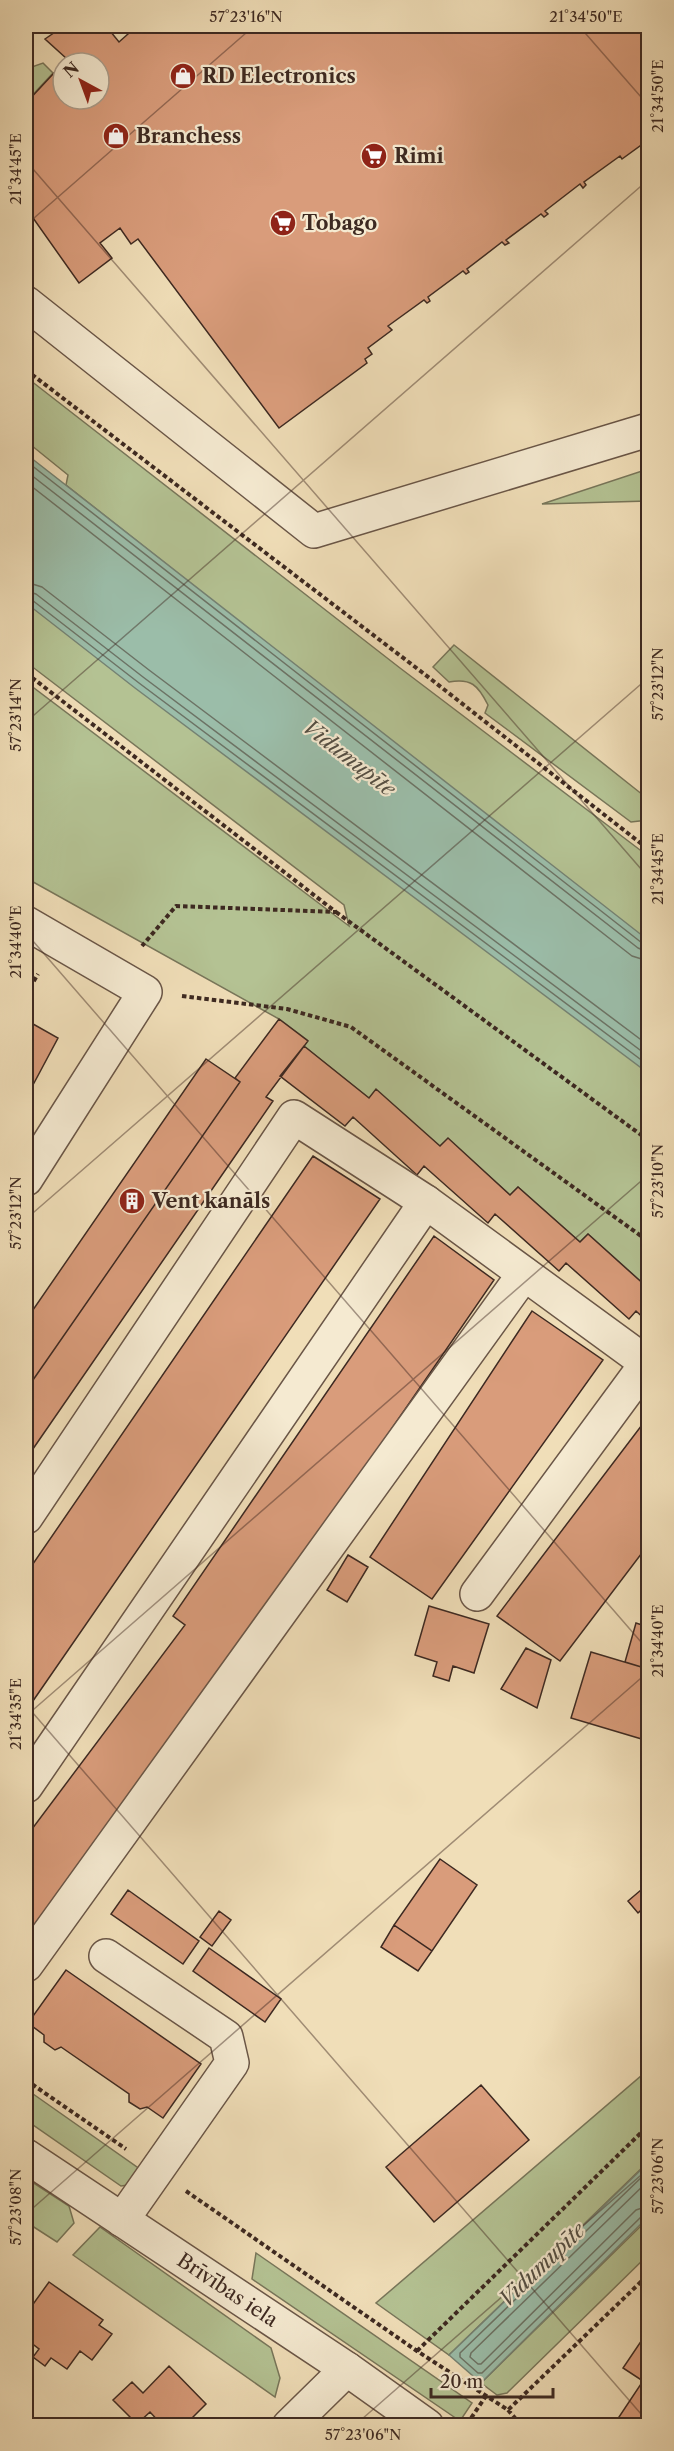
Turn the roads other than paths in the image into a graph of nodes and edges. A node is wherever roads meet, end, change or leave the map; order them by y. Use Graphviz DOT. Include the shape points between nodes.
graph roads {
  1 [pos="26,303"];
  2 [pos="648,430"];
  3 [pos="26,923"];
  4 [pos="30,1163"];
  5 [pos="426,1202"];
  6 [pos="524,1274"];
  7 [pos="648,1363"];
  8 [pos="26,1517"];
  9 [pos="477,1594"];
  10 [pos="26,1786"];
  11 [pos="106,1956"];
  12 [pos="26,1965"];
  13 [pos="26,2156"];
  14 [pos="122,2220"];
  15 [pos="347,2369"];
  16 [pos="289,2426"];
  17 [pos="427,2426"];
  1 -- 2 [label="street" via="314,531"];
  3 -- 4 [label="street" via="146,992"];
  5 -- 6 [label="street"];
  5 -- 8 [label="street" via="294,1117"];
  5 -- 10 [label="street"];
  6 -- 7 [label="street"];
  6 -- 12 [label="street"];
  7 -- 9 [label="street"];
  11 -- 14 [label="street" via="226,2037 232,2063"];
  13 -- 14 [label="street, Brīvības iela"];
  14 -- 15 [label="street, Brīvības iela"];
  15 -- 16 [label="street"];
  15 -- 17 [label="street, Brīvības iela"];
}
